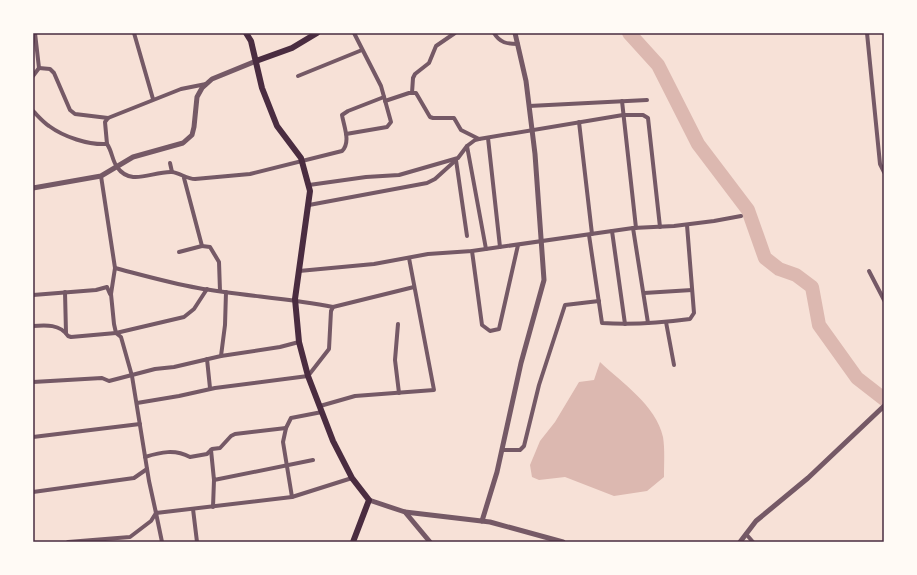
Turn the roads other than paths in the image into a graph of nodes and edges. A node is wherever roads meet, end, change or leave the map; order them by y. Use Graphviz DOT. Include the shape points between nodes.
graph roads {
  1 [pos="35,33"];
  2 [pos="134,33"];
  3 [pos="246,33"];
  4 [pos="317,33"];
  5 [pos="354,33"];
  6 [pos="455,33"];
  7 [pos="494,33"];
  8 [pos="515,33"];
  9 [pos="867,33"];
  10 [pos="518,44"];
  11 [pos="362,50"];
  12 [pos="256,61"];
  13 [pos="39,68"];
  14 [pos="33,76"];
  15 [pos="298,76"];
  16 [pos="206,84"];
  17 [pos="412,93"];
  18 [pos="153,99"];
  19 [pos="385,99"];
  20 [pos="647,100"];
  21 [pos="622,101"];
  22 [pos="529,106"];
  23 [pos="33,111"];
  24 [pos="623,115"];
  25 [pos="108,118"];
  26 [pos="579,122"];
  27 [pos="532,130"];
  28 [pos="346,134"];
  29 [pos="488,138"];
  30 [pos="479,139"];
  31 [pos="106,144"];
  32 [pos="467,146"];
  33 [pos="457,159"];
  34 [pos="302,161"];
  35 [pos="170,163"];
  36 [pos="117,167"];
  37 [pos="172,172"];
  38 [pos="884,172"];
  39 [pos="101,176"];
  40 [pos="184,178"];
  41 [pos="309,186"];
  42 [pos="33,188"];
  43 [pos="308,205"];
  44 [pos="741,216"];
  45 [pos="687,225"];
  46 [pos="660,227"];
  47 [pos="635,228"];
  48 [pos="612,231"];
  49 [pos="590,234"];
  50 [pos="467,236"];
  51 [pos="541,242"];
  52 [pos="518,245"];
  53 [pos="202,246"];
  54 [pos="500,247"];
  55 [pos="486,249"];
  56 [pos="472,251"];
  57 [pos="179,252"];
  58 [pos="409,258"];
  59 [pos="115,268"];
  60 [pos="299,271"];
  61 [pos="869,271"];
  62 [pos="414,287"];
  63 [pos="207,289"];
  64 [pos="692,290"];
  65 [pos="220,291"];
  66 [pos="65,292"];
  67 [pos="226,292"];
  68 [pos="644,293"];
  69 [pos="111,294"];
  70 [pos="33,295"];
  71 [pos="295,299"];
  72 [pos="884,300"];
  73 [pos="599,301"];
  74 [pos="333,306"];
  75 [pos="666,322"];
  76 [pos="648,323"];
  77 [pos="398,324"];
  78 [pos="625,324"];
  79 [pos="33,326"];
  80 [pos="116,332"];
  81 [pos="66,333"];
  82 [pos="299,342"];
  83 [pos="221,356"];
  84 [pos="207,359"];
  85 [pos="674,365"];
  86 [pos="132,376"];
  87 [pos="308,376"];
  88 [pos="33,382"];
  89 [pos="210,388"];
  90 [pos="399,393"];
  91 [pos="137,403"];
  92 [pos="884,406"];
  93 [pos="321,409"];
  94 [pos="140,424"];
  95 [pos="286,428"];
  96 [pos="33,437"];
  97 [pos="211,450"];
  98 [pos="502,450"];
  99 [pos="145,457"];
  100 [pos="314,460"];
  101 [pos="287,466"];
  102 [pos="147,469"];
  103 [pos="352,478"];
  104 [pos="214,480"];
  105 [pos="33,492"];
  106 [pos="292,497"];
  107 [pos="369,500"];
  108 [pos="213,507"];
  109 [pos="193,509"];
  110 [pos="405,512"];
  111 [pos="156,513"];
  112 [pos="482,521"];
  113 [pos="746,534"];
  114 [pos="68,542"];
  115 [pos="162,542"];
  116 [pos="197,542"];
  117 [pos="353,542"];
  118 [pos="430,542"];
  119 [pos="563,542"];
  120 [pos="740,542"];
  121 [pos="753,542"];
  1 -- 13 [label="street"];
  2 -- 18 [label="street"];
  3 -- 12 [label="main road" via="251,41"];
  4 -- 12 [label="main road" via="292,48"];
  5 -- 11 [label="street"];
  6 -- 17 [label="street" via="436,46 429,63 415,74"];
  7 -- 10 [label="street" via="500,41"];
  8 -- 10 [label="street"];
  9 -- 38 [label="street" via="880,164"];
  10 -- 22 [label="street"];
  11 -- 15 [label="street"];
  11 -- 19 [label="street"];
  12 -- 16 [label="street" via="212,79"];
  12 -- 34 [label="main road" via="262,88 277,126"];
  13 -- 14 [label="street"];
  13 -- 25 [label="street" via="50,69 54,73 70,110 75,114"];
  16 -- 18 [label="street"];
  16 -- 36 [label="street" via="197,97 194,127 188,140 179,145 133,157"];
  17 -- 19 [label="street"];
  17 -- 30 [label="street" via="418,95 430,116 454,118 461,130"];
  18 -- 25 [label="street"];
  19 -- 28 [label="street" via="344,113 342,115"];
  19 -- 28 [label="street" via="391,119 390,126"];
  20 -- 21 [label="street"];
  21 -- 22 [label="street"];
  21 -- 24 [label="street"];
  22 -- 27 [label="street"];
  23 -- 31 [label="street" via="48,126 64,134 97,145"];
  24 -- 26 [label="street"];
  24 -- 46 [label="street" via="643,115 648,118"];
  24 -- 47 [label="street"];
  25 -- 31 [label="street" via="105,122"];
  26 -- 27 [label="street"];
  26 -- 49 [label="street"];
  27 -- 29 [label="street"];
  27 -- 51 [label="street"];
  28 -- 34 [label="street" via="346,147 342,151"];
  29 -- 30 [label="street"];
  29 -- 54 [label="street"];
  30 -- 32 [label="street"];
  31 -- 36 [label="street"];
  32 -- 33 [label="street"];
  32 -- 55 [label="street"];
  33 -- 41 [label="street" via="399,175 366,177"];
  33 -- 43 [label="street" via="427,183"];
  33 -- 50 [label="street"];
  34 -- 40 [label="street" via="250,174 195,180"];
  34 -- 41 [label="main road"];
  35 -- 37 [label="street"];
  36 -- 37 [label="street" via="130,177 138,178"];
  36 -- 39 [label="street"];
  37 -- 40 [label="street"];
  39 -- 42 [label="street"];
  39 -- 59 [label="street"];
  40 -- 53 [label="street"];
  41 -- 43 [label="main road"];
  43 -- 60 [label="main road"];
  44 -- 45 [label="street"];
  45 -- 46 [label="street"];
  45 -- 64 [label="street"];
  46 -- 47 [label="street"];
  47 -- 48 [label="street"];
  47 -- 68 [label="street"];
  48 -- 49 [label="street"];
  48 -- 78 [label="street"];
  49 -- 51 [label="street"];
  49 -- 73 [label="street"];
  51 -- 52 [label="street"];
  51 -- 98 [label="street" via="544,280 521,363"];
  52 -- 54 [label="street"];
  52 -- 56 [label="street" via="499,330 490,331 482,325"];
  53 -- 57 [label="street"];
  53 -- 65 [label="street" via="210,246 219,262"];
  54 -- 55 [label="street"];
  55 -- 56 [label="street"];
  56 -- 58 [label="street"];
  58 -- 60 [label="street"];
  58 -- 62 [label="street"];
  59 -- 63 [label="street"];
  59 -- 69 [label="street"];
  60 -- 71 [label="main road"];
  61 -- 72 [label="street"];
  62 -- 74 [label="street"];
  62 -- 90 [label="street" via="434,390"];
  63 -- 65 [label="street"];
  63 -- 80 [label="street" via="194,309 184,318"];
  64 -- 68 [label="street"];
  64 -- 75 [label="street" via="693,317"];
  65 -- 67 [label="street"];
  66 -- 69 [label="street" via="107,287"];
  66 -- 70 [label="street"];
  66 -- 81 [label="street"];
  67 -- 71 [label="street"];
  67 -- 83 [label="street"];
  68 -- 76 [label="street"];
  69 -- 80 [label="street"];
  71 -- 74 [label="street"];
  71 -- 82 [label="main road"];
  73 -- 78 [label="street" via="602,323"];
  73 -- 98 [label="street" via="566,305 539,385 524,446 520,450"];
  74 -- 87 [label="street" via="330,311 329,349"];
  75 -- 76 [label="street"];
  75 -- 85 [label="street"];
  76 -- 78 [label="street"];
  77 -- 90 [label="street" via="395,360"];
  79 -- 81 [label="street" via="56,327"];
  80 -- 81 [label="street" via="71,337"];
  80 -- 86 [label="street" via="121,338"];
  82 -- 83 [label="street"];
  82 -- 87 [label="main road"];
  83 -- 84 [label="street"];
  84 -- 86 [label="street"];
  84 -- 89 [label="street"];
  86 -- 88 [label="street" via="109,381 102,378"];
  86 -- 91 [label="street"];
  87 -- 89 [label="street"];
  87 -- 93 [label="main road"];
  89 -- 91 [label="street"];
  90 -- 93 [label="street" via="355,396"];
  91 -- 94 [label="street"];
  92 -- 113 [label="street"];
  93 -- 95 [label="street" via="292,418"];
  93 -- 103 [label="main road" via="333,441"];
  94 -- 96 [label="street"];
  94 -- 99 [label="street"];
  95 -- 97 [label="street" via="235,434 220,448"];
  95 -- 101 [label="street" via="283,442"];
  97 -- 99 [label="street" via="207,454 190,457 180,451 159,452"];
  97 -- 104 [label="street"];
  98 -- 112 [label="street"];
  99 -- 102 [label="street"];
  100 -- 101 [label="street"];
  101 -- 104 [label="street"];
  101 -- 106 [label="street"];
  102 -- 105 [label="street" via="134,478"];
  102 -- 111 [label="street"];
  103 -- 106 [label="street"];
  103 -- 107 [label="main road"];
  104 -- 108 [label="street"];
  106 -- 108 [label="street"];
  107 -- 110 [label="street"];
  107 -- 117 [label="main road"];
  108 -- 109 [label="street"];
  109 -- 111 [label="street"];
  109 -- 116 [label="street"];
  110 -- 112 [label="street"];
  110 -- 118 [label="street"];
  111 -- 114 [label="street" via="151,521 130,537"];
  111 -- 115 [label="street"];
  112 -- 119 [label="street"];
  113 -- 120 [label="street"];
  113 -- 121 [label="street"];
}
